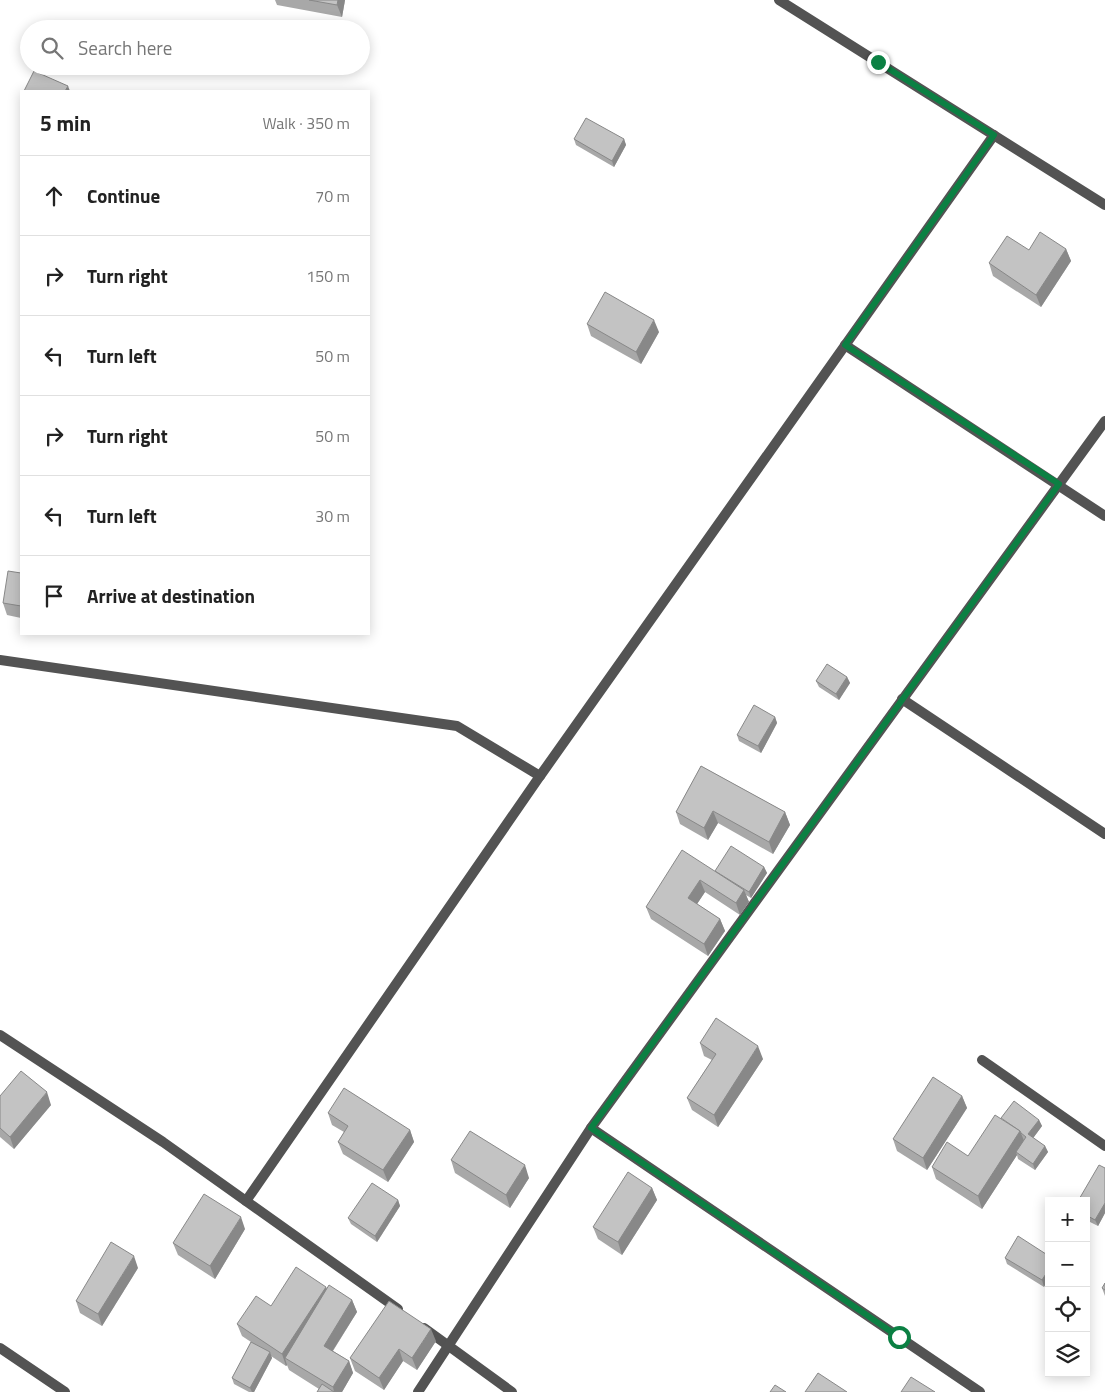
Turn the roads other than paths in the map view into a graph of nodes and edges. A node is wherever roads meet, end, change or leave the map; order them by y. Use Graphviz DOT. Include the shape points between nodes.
graph roads {
  1 [pos="779,0"];
  2 [pos="994,135"];
  3 [pos="1105,205"];
  4 [pos="845,345"];
  5 [pos="1105,421"];
  6 [pos="1059,484"];
  7 [pos="1105,516"];
  8 [pos="0,660"];
  9 [pos="902,699"];
  10 [pos="540,776"];
  11 [pos="1105,834"];
  12 [pos="0,1035"];
  13 [pos="982,1060"];
  14 [pos="591,1128"];
  15 [pos="1105,1146"];
  16 [pos="246,1201"];
  17 [pos="448,1345"];
  18 [pos="0,1348"];
  19 [pos="65,1392"];
  20 [pos="418,1392"];
  21 [pos="512,1392"];
  22 [pos="980,1392"];
  1 -- 2 [label="street"];
  2 -- 3 [label="street"];
  2 -- 4 [label="street"];
  4 -- 6 [label="street"];
  4 -- 10 [label="street"];
  5 -- 6 [label="street"];
  6 -- 7 [label="street"];
  6 -- 9 [label="street"];
  8 -- 10 [label="street" via="457,726"];
  9 -- 11 [label="street"];
  9 -- 14 [label="street"];
  10 -- 16 [label="street"];
  12 -- 16 [label="street"];
  13 -- 15 [label="street"];
  14 -- 17 [label="street"];
  14 -- 22 [label="street"];
  16 -- 17 [label="street"];
  17 -- 20 [label="street"];
  17 -- 21 [label="street"];
  18 -- 19 [label="street"];
}
